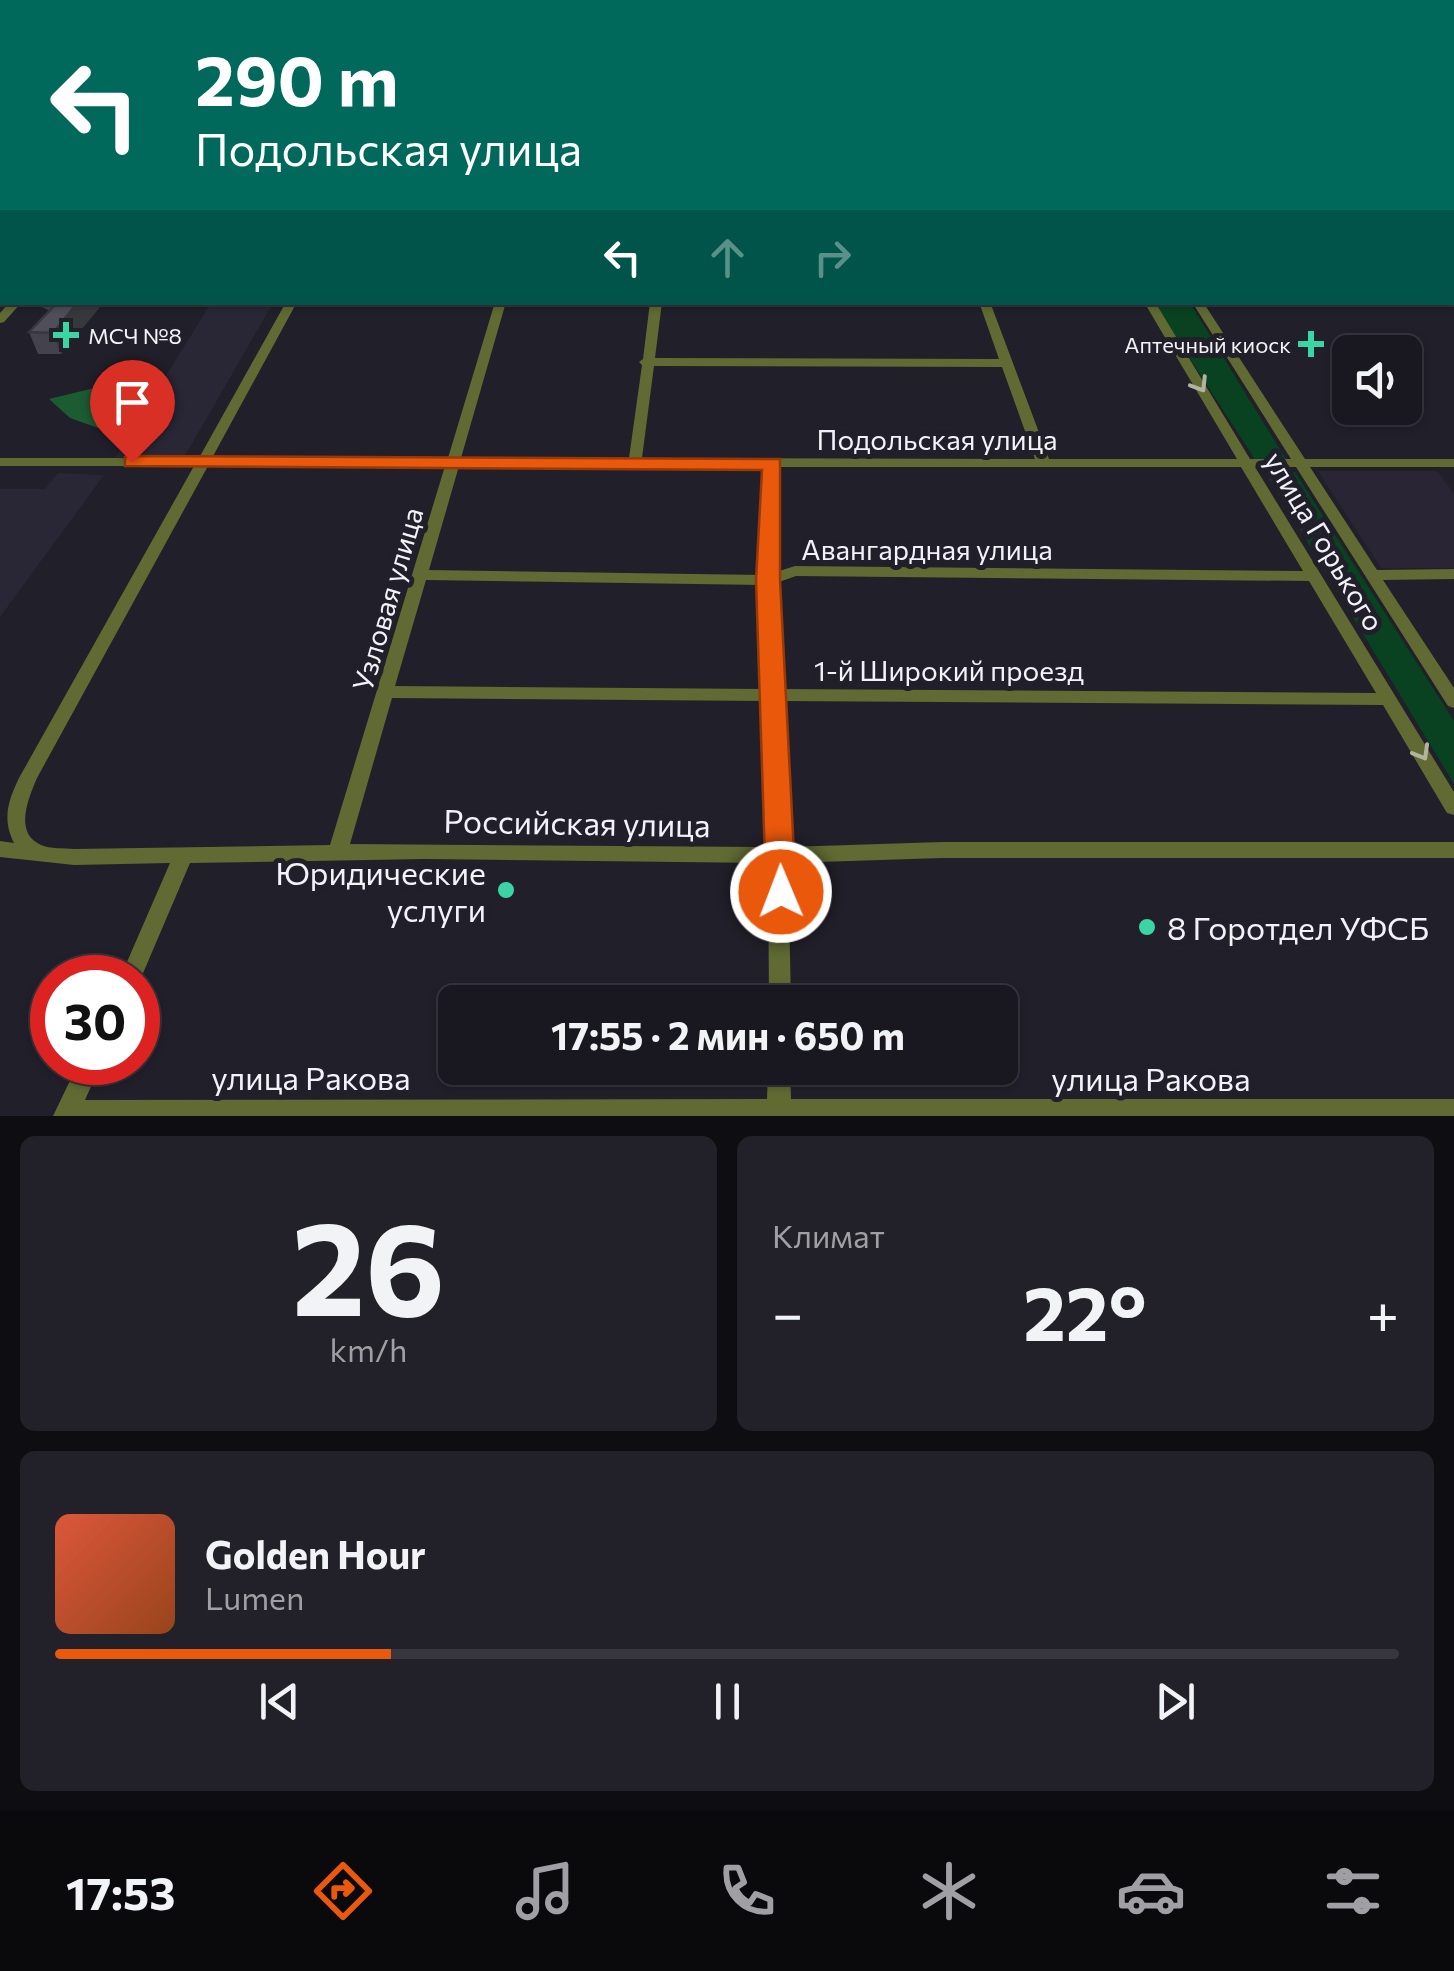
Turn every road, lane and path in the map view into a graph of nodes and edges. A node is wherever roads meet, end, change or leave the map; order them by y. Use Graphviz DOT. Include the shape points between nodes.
graph roads {
  1 [pos="290,305"];
  2 [pos="501,305"];
  3 [pos="655,305"];
  4 [pos="985,305"];
  5 [pos="1150,305"];
  6 [pos="1199,305"];
  7 [pos="645,362"];
  8 [pos="1004,362"];
  9 [pos="0,462"];
  10 [pos="203,462"];
  11 [pos="453,463"];
  12 [pos="636,463"];
  13 [pos="1454,463"];
  14 [pos="773,464"];
  15 [pos="1044,464"];
  16 [pos="1249,464"];
  17 [pos="1300,464"];
  18 [pos="1454,574"];
  19 [pos="420,575"];
  20 [pos="1371,575"];
  21 [pos="1316,576"];
  22 [pos="768,580"];
  23 [pos="387,692"];
  24 [pos="772,697"];
  25 [pos="1390,699"];
  26 [pos="1453,699"];
  27 [pos="1454,808"];
  28 [pos="0,849"];
  29 [pos="1454,850"];
  30 [pos="338,851"];
  31 [pos="184,854"];
  32 [pos="781,855"];
  33 [pos="42,856"];
  34 [pos="140,955"];
  35 [pos="780,985"];
  36 [pos="80,1085"];
  37 [pos="779,1085"];
  38 [pos="1454,1110"];
  39 [pos="779,1112"];
  40 [pos="67,1113"];
  1 -- 10 [label="street"];
  2 -- 11 [label="street, Узловая улица"];
  3 -- 7 [label="street"];
  4 -- 8 [label="street"];
  5 -- 16 [label="street, улица Горького, one-way"];
  6 -- 17 [label="street, улица Горького"];
  7 -- 8 [label="street"];
  7 -- 12 [label="street"];
  8 -- 15 [label="street"];
  9 -- 10 [label="street, Подольская улица"];
  10 -- 11 [label="street, Подольская улица"];
  10 -- 33 [label="street" via="18,798 15,831"];
  11 -- 12 [label="street, Подольская улица"];
  11 -- 19 [label="street, Узловая улица"];
  12 -- 14 [label="street, Подольская улица"];
  13 -- 17 [label="street, Подольская улица"];
  14 -- 15 [label="street, Подольская улица"];
  14 -- 22 [label="street"];
  15 -- 16 [label="street, Подольская улица"];
  16 -- 17 [label="street, Подольская улица"];
  16 -- 21 [label="street, улица Горького"];
  17 -- 20 [label="street, улица Горького"];
  18 -- 20 [label="street"];
  19 -- 22 [label="street, Авангардная улица"];
  19 -- 23 [label="street, Узловая улица"];
  20 -- 26 [label="street, улица Горького"];
  21 -- 22 [label="street, Авангардная улица" via="795,571"];
  21 -- 25 [label="street, улица Горького"];
  22 -- 24 [label="street"];
  23 -- 24 [label="street, 1-й Широкий проезд"];
  23 -- 30 [label="street, Узловая улица"];
  24 -- 25 [label="street, 1-й Широкий проезд"];
  24 -- 32 [label="street"];
  25 -- 27 [label="street, улица Горького, one-way"];
  28 -- 33 [label="street, Российская улица"];
  29 -- 32 [label="street, Российская улица"];
  30 -- 31 [label="street, Российская улица"];
  30 -- 32 [label="street, Российская улица"];
  31 -- 33 [label="street, Российская улица"];
  31 -- 34 [label="street"];
  32 -- 35 [label="street"];
  36 -- 40 [label="street"];
  37 -- 39 [label="street"];
  38 -- 39 [label="street, улица Ракова"];
  39 -- 40 [label="street, улица Ракова"];
}
